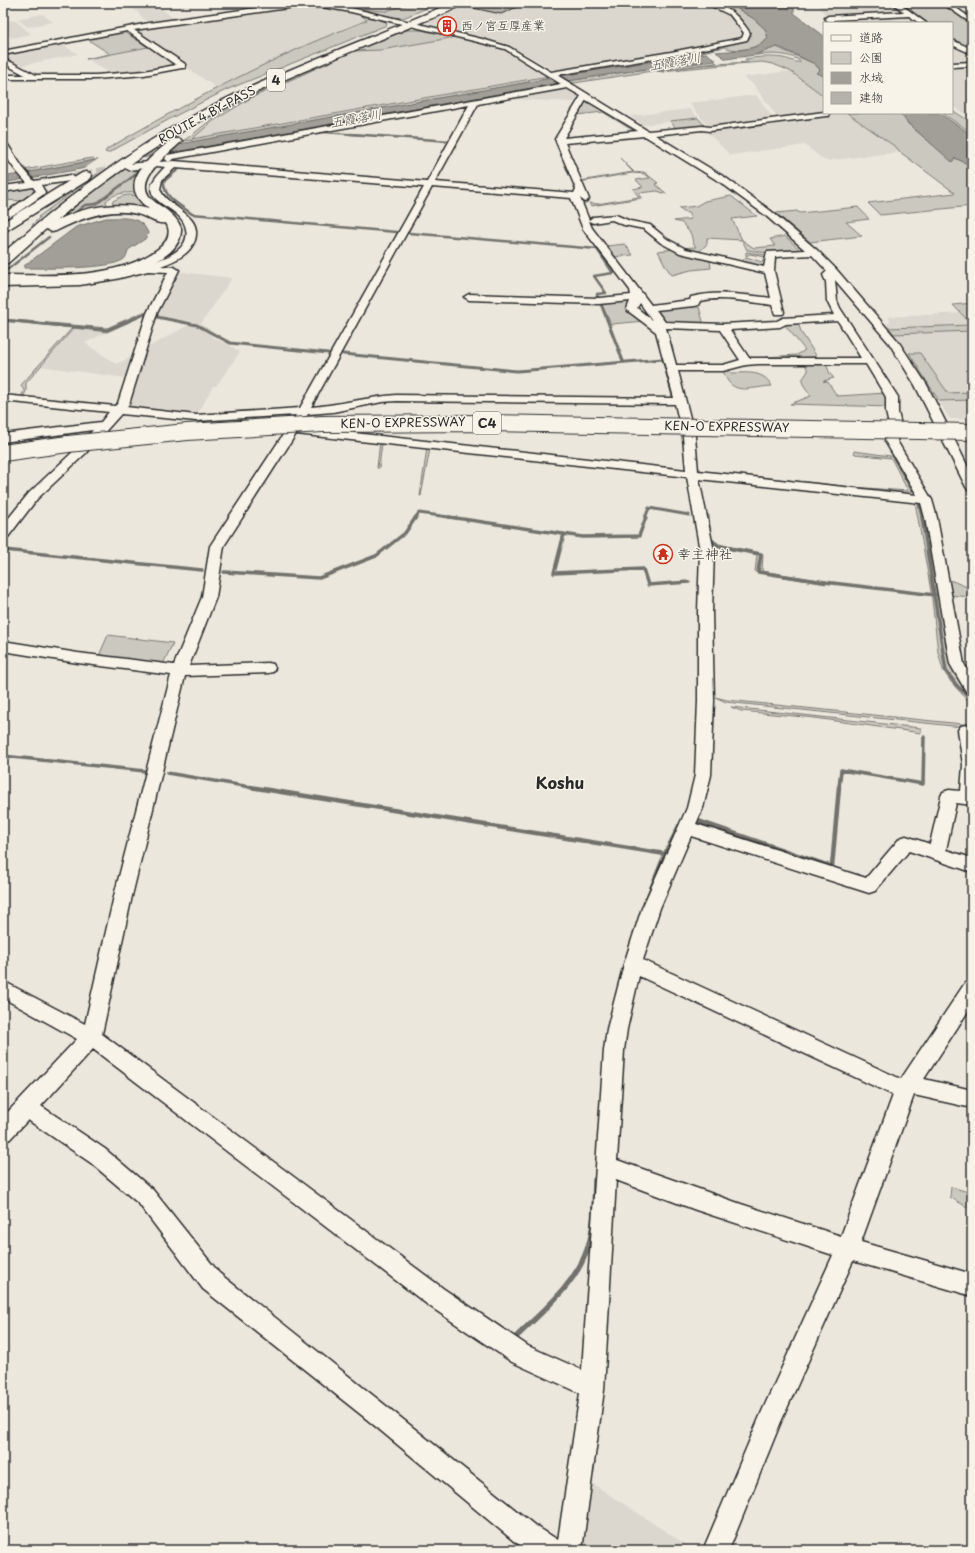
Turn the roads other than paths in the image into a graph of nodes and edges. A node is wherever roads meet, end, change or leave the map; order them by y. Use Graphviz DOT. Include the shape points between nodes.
graph roads {
  1 [pos="447,3"];
  2 [pos="458,3"];
  3 [pos="708,3"];
  4 [pos="896,3"];
  5 [pos="945,3"];
  6 [pos="721,4"];
  7 [pos="910,14"];
  8 [pos="831,22"];
  9 [pos="922,22"];
  10 [pos="972,22"];
  11 [pos="405,24"];
  12 [pos="128,29"];
  13 [pos="953,42"];
  14 [pos="972,52"];
  15 [pos="3,53"];
  16 [pos="3,60"];
  17 [pos="972,64"];
  18 [pos="953,65"];
  19 [pos="553,75"];
  20 [pos="35,77"];
  21 [pos="3,78"];
  22 [pos="280,78"];
  23 [pos="568,84"];
  24 [pos="587,96"];
  25 [pos="475,102"];
  26 [pos="826,114"];
  27 [pos="648,133"];
  28 [pos="560,141"];
  29 [pos="3,144"];
  30 [pos="161,163"];
  31 [pos="125,166"];
  32 [pos="95,170"];
  33 [pos="71,178"];
  34 [pos="32,182"];
  35 [pos="429,184"];
  36 [pos="3,189"];
  37 [pos="581,194"];
  38 [pos="3,216"];
  39 [pos="593,220"];
  40 [pos="3,227"];
  41 [pos="596,237"];
  42 [pos="3,240"];
  43 [pos="810,252"];
  44 [pos="3,260"];
  45 [pos="150,260"];
  46 [pos="3,266"];
  47 [pos="769,271"];
  48 [pos="833,271"];
  49 [pos="3,276"];
  50 [pos="3,279"];
  51 [pos="3,284"];
  52 [pos="469,298"];
  53 [pos="638,298"];
  54 [pos="776,302"];
  55 [pos="648,308"];
  56 [pos="841,318"];
  57 [pos="782,321"];
  58 [pos="723,327"];
  59 [pos="659,328"];
  60 [pos="869,361"];
  61 [pos="746,362"];
  62 [pos="672,368"];
  63 [pos="3,389"];
  64 [pos="6,401"];
  65 [pos="681,401"];
  66 [pos="304,410"];
  67 [pos="117,411"];
  68 [pos="972,422"];
  69 [pos="105,425"];
  70 [pos="293,430"];
  71 [pos="972,432"];
  72 [pos="3,438"];
  73 [pos="3,444"];
  74 [pos="3,453"];
  75 [pos="692,473"];
  76 [pos="972,487"];
  77 [pos="926,500"];
  78 [pos="3,534"];
  79 [pos="3,646"];
  80 [pos="268,668"];
  81 [pos="179,671"];
  82 [pos="972,688"];
  83 [pos="972,730"];
  84 [pos="970,799"];
  85 [pos="687,828"];
  86 [pos="938,853"];
  87 [pos="972,865"];
  88 [pos="633,964"];
  89 [pos="3,989"];
  90 [pos="972,989"];
  91 [pos="92,1037"];
  92 [pos="908,1088"];
  93 [pos="972,1099"];
  94 [pos="27,1108"];
  95 [pos="3,1132"];
  96 [pos="606,1166"];
  97 [pos="847,1250"];
  98 [pos="972,1285"];
  99 [pos="592,1387"];
  100 [pos="551,1550"];
  101 [pos="569,1550"];
  102 [pos="716,1550"];
  1 -- 11 [label="highway, ROUTE 4 BY-PASS / 4"];
  2 -- 11 [label="highway, ROUTE 4 BY-PASS / 4"];
  3 -- 6 [label="street"];
  4 -- 7 [label="street"];
  5 -- 10 [label="street"];
  6 -- 19 [label="street" via="745,30 745,39"];
  7 -- 8 [label="street" via="828,18"];
  7 -- 9 [label="street"];
  11 -- 12 [label="street" via="334,7 297,4"];
  11 -- 19 [label="street" via="507,48"];
  11 -- 22 [label="highway, ROUTE 4 BY-PASS / 4"];
  11 -- 32 [label="highway, ROUTE 4 BY-PASS / 4" via="240,88 178,119"];
  12 -- 15 [label="street"];
  12 -- 20 [label="street" via="182,66 120,75"];
  13 -- 14 [label="street"];
  16 -- 20 [label="street"];
  17 -- 18 [label="street"];
  19 -- 23 [label="street"];
  20 -- 21 [label="street"];
  22 -- 30 [label="highway" via="217,112 178,139"];
  22 -- 31 [label="highway, ROUTE 4 BY-PASS / 4" via="206,113 150,147"];
  23 -- 24 [label="street"];
  23 -- 25 [label="street"];
  24 -- 27 [label="street"];
  24 -- 28 [label="street" via="583,98"];
  25 -- 30 [label="street" via="170,157"];
  25 -- 35 [label="street"];
  26 -- 27 [label="street" via="710,129"];
  27 -- 28 [label="street"];
  27 -- 43 [label="street" via="723,180 768,213"];
  28 -- 37 [label="street"];
  29 -- 34 [label="street"];
  30 -- 31 [label="street"];
  30 -- 35 [label="street"];
  30 -- 45 [label="highway" via="140,180 140,190 146,200 174,225 175,235 169,246"];
  30 -- 45 [label="street" via="156,194 187,219 191,230 186,245 178,255"];
  31 -- 44 [label="highway, ROUTE 4 BY-PASS / 4" via="62,209"];
  32 -- 40 [label="highway"];
  32 -- 42 [label="highway, ROUTE 4 BY-PASS / 4"];
  33 -- 34 [label="street"];
  34 -- 36 [label="street"];
  34 -- 38 [label="street" via="41,192"];
  35 -- 37 [label="street"];
  35 -- 66 [label="street"];
  37 -- 39 [label="street"];
  37 -- 41 [label="street" via="576,202 585,224"];
  39 -- 41 [label="street"];
  39 -- 47 [label="street" via="613,218 647,227 664,241 683,251"];
  41 -- 53 [label="street"];
  43 -- 47 [label="street" via="770,254"];
  43 -- 48 [label="street"];
  45 -- 46 [label="highway" via="167,240 168,229 164,221 147,212 115,209 82,214 63,222 43,234"];
  45 -- 49 [label="highway" via="91,273"];
  45 -- 50 [label="highway" via="125,270 90,276"];
  45 -- 51 [label="street" via="127,275 87,282"];
  45 -- 67 [label="street" via="174,270 152,313 127,395"];
  47 -- 54 [label="street"];
  48 -- 56 [label="street" via="828,275 832,301"];
  48 -- 76 [label="street" via="870,313 904,359 924,392"];
  52 -- 53 [label="street" via="600,301"];
  53 -- 55 [label="street"];
  53 -- 59 [label="street" via="634,301 632,309"];
  54 -- 55 [label="street" via="714,296 694,299 694,303"];
  54 -- 57 [label="street"];
  55 -- 59 [label="street"];
  56 -- 57 [label="street"];
  56 -- 60 [label="street"];
  57 -- 58 [label="street" via="780,324"];
  58 -- 59 [label="street"];
  58 -- 61 [label="street"];
  59 -- 62 [label="street"];
  60 -- 61 [label="street"];
  60 -- 77 [label="street" via="892,397 895,425 891,441"];
  61 -- 62 [label="street" via="723,368"];
  62 -- 65 [label="street"];
  63 -- 64 [label="street" via="16,392"];
  64 -- 67 [label="street"];
  65 -- 66 [label="street" via="396,398 341,408"];
  65 -- 75 [label="street" via="689,437"];
  66 -- 67 [label="street" via="196,418"];
  66 -- 70 [label="street"];
  67 -- 69 [label="street"];
  68 -- 73 [label="highway, KEN-O EXPRESSWAY / C4" via="568,414 366,414 183,424"];
  69 -- 72 [label="street"];
  69 -- 78 [label="street" via="33,496"];
  70 -- 75 [label="street"];
  70 -- 81 [label="street" via="217,546 209,597"];
  71 -- 74 [label="highway, KEN-O EXPRESSWAY / C4, bridge" via="486,423 323,424 187,432"];
  75 -- 77 [label="street"];
  75 -- 85 [label="street" via="707,551 706,701 703,775 700,793"];
  77 -- 82 [label="street" via="957,664"];
  79 -- 81 [label="street"];
  80 -- 81 [label="street"];
  81 -- 91 [label="street" via="123,896"];
  83 -- 84 [label="street" via="966,730 971,765"];
  84 -- 86 [label="street" via="949,796"];
  85 -- 86 [label="street" via="868,886 906,843"];
  85 -- 88 [label="street" via="651,908"];
  86 -- 87 [label="street"];
  88 -- 92 [label="street"];
  88 -- 96 [label="street" via="614,1050"];
  89 -- 91 [label="street"];
  90 -- 92 [label="street"];
  91 -- 94 [label="street"];
  91 -- 99 [label="street" via="436,1297 520,1354"];
  92 -- 93 [label="street"];
  92 -- 97 [label="street"];
  94 -- 95 [label="street"];
  94 -- 100 [label="street" via="98,1156 146,1197 211,1281 524,1533"];
  96 -- 97 [label="street" via="675,1194"];
  96 -- 99 [label="street"];
  97 -- 98 [label="street"];
  97 -- 102 [label="street" via="771,1416"];
  99 -- 101 [label="street"];
}
